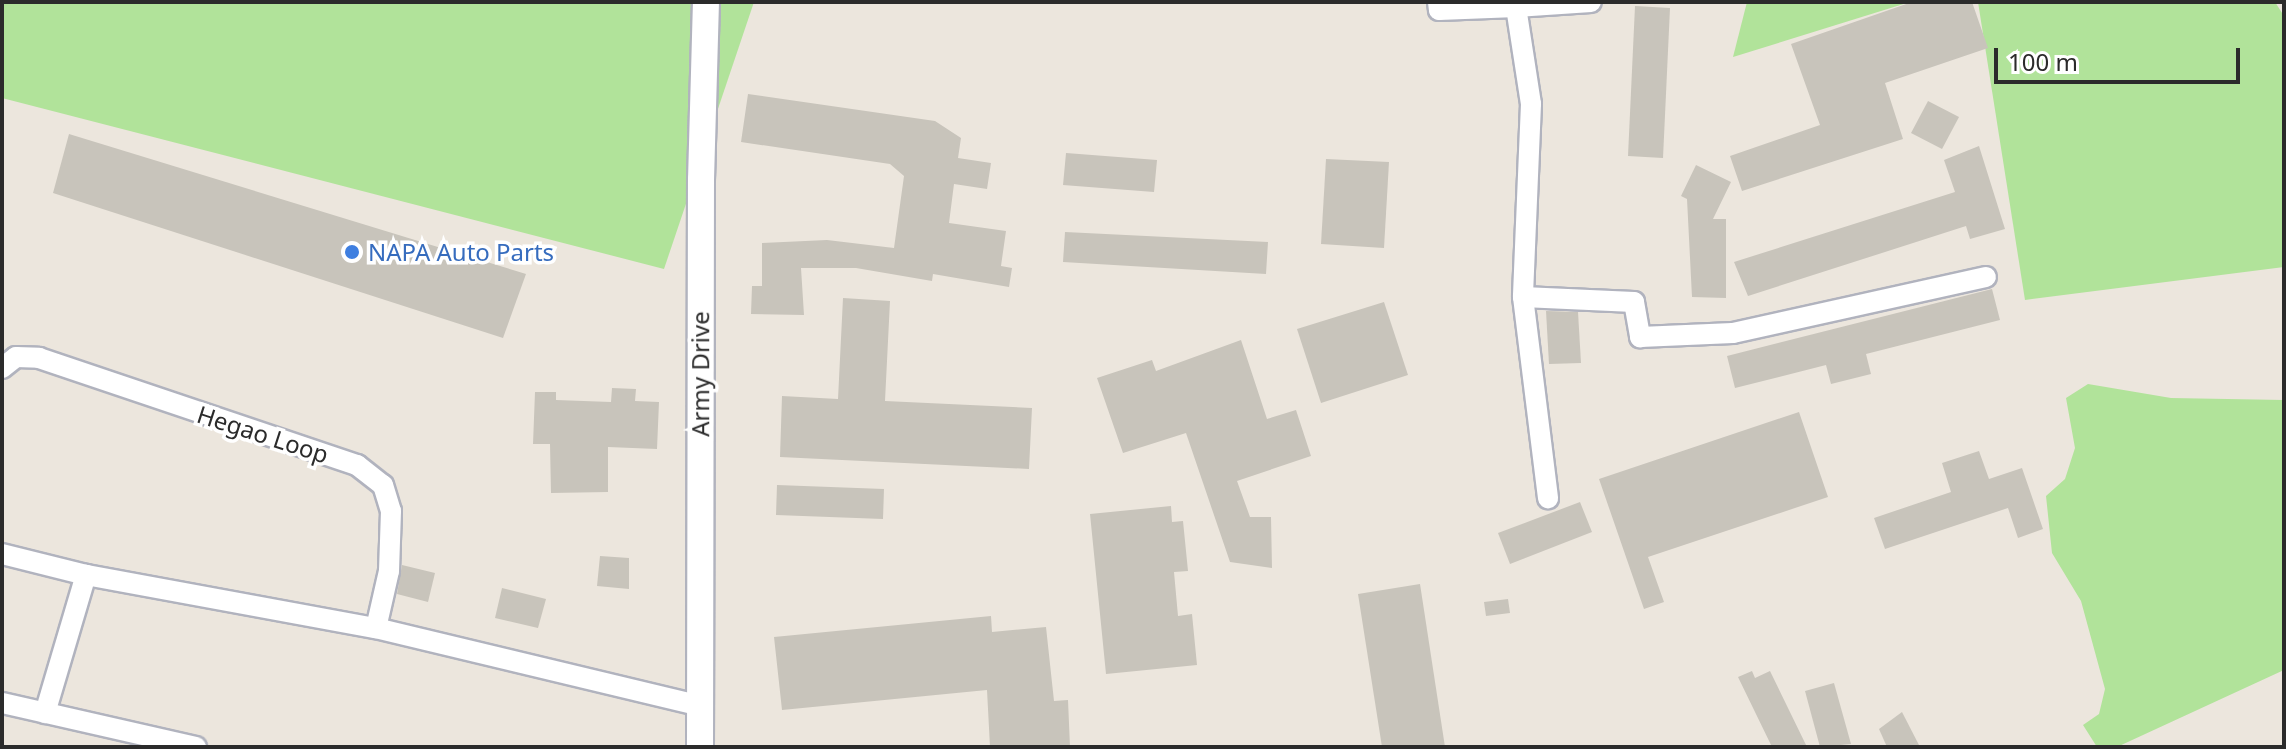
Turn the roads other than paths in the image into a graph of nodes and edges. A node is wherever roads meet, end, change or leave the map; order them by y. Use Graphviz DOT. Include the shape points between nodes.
graph roads {
  1 [pos="706,2"];
  2 [pos="1438,2"];
  3 [pos="1591,2"];
  4 [pos="1516,7"];
  5 [pos="1986,277"];
  6 [pos="1523,297"];
  7 [pos="2,368"];
  8 [pos="1548,498"];
  9 [pos="2,554"];
  10 [pos="86,575"];
  11 [pos="376,628"];
  12 [pos="2,703"];
  13 [pos="700,706"];
  14 [pos="45,713"];
  15 [pos="196,747"];
  16 [pos="700,747"];
  1 -- 13 [label="main road, Army Drive"];
  2 -- 4 [label="street" via="1439,10"];
  3 -- 4 [label="street"];
  4 -- 6 [label="street" via="1531,104"];
  5 -- 6 [label="street" via="1747,330 1640,337 1634,302"];
  6 -- 8 [label="street"];
  7 -- 11 [label="street, Hegao Loop" via="16,357 39,358 357,465 383,485 391,511 389,571"];
  9 -- 10 [label="street"];
  10 -- 11 [label="street"];
  10 -- 14 [label="street"];
  11 -- 13 [label="street"];
  12 -- 14 [label="street"];
  13 -- 16 [label="main road, Army Drive"];
  14 -- 15 [label="street"];
}
